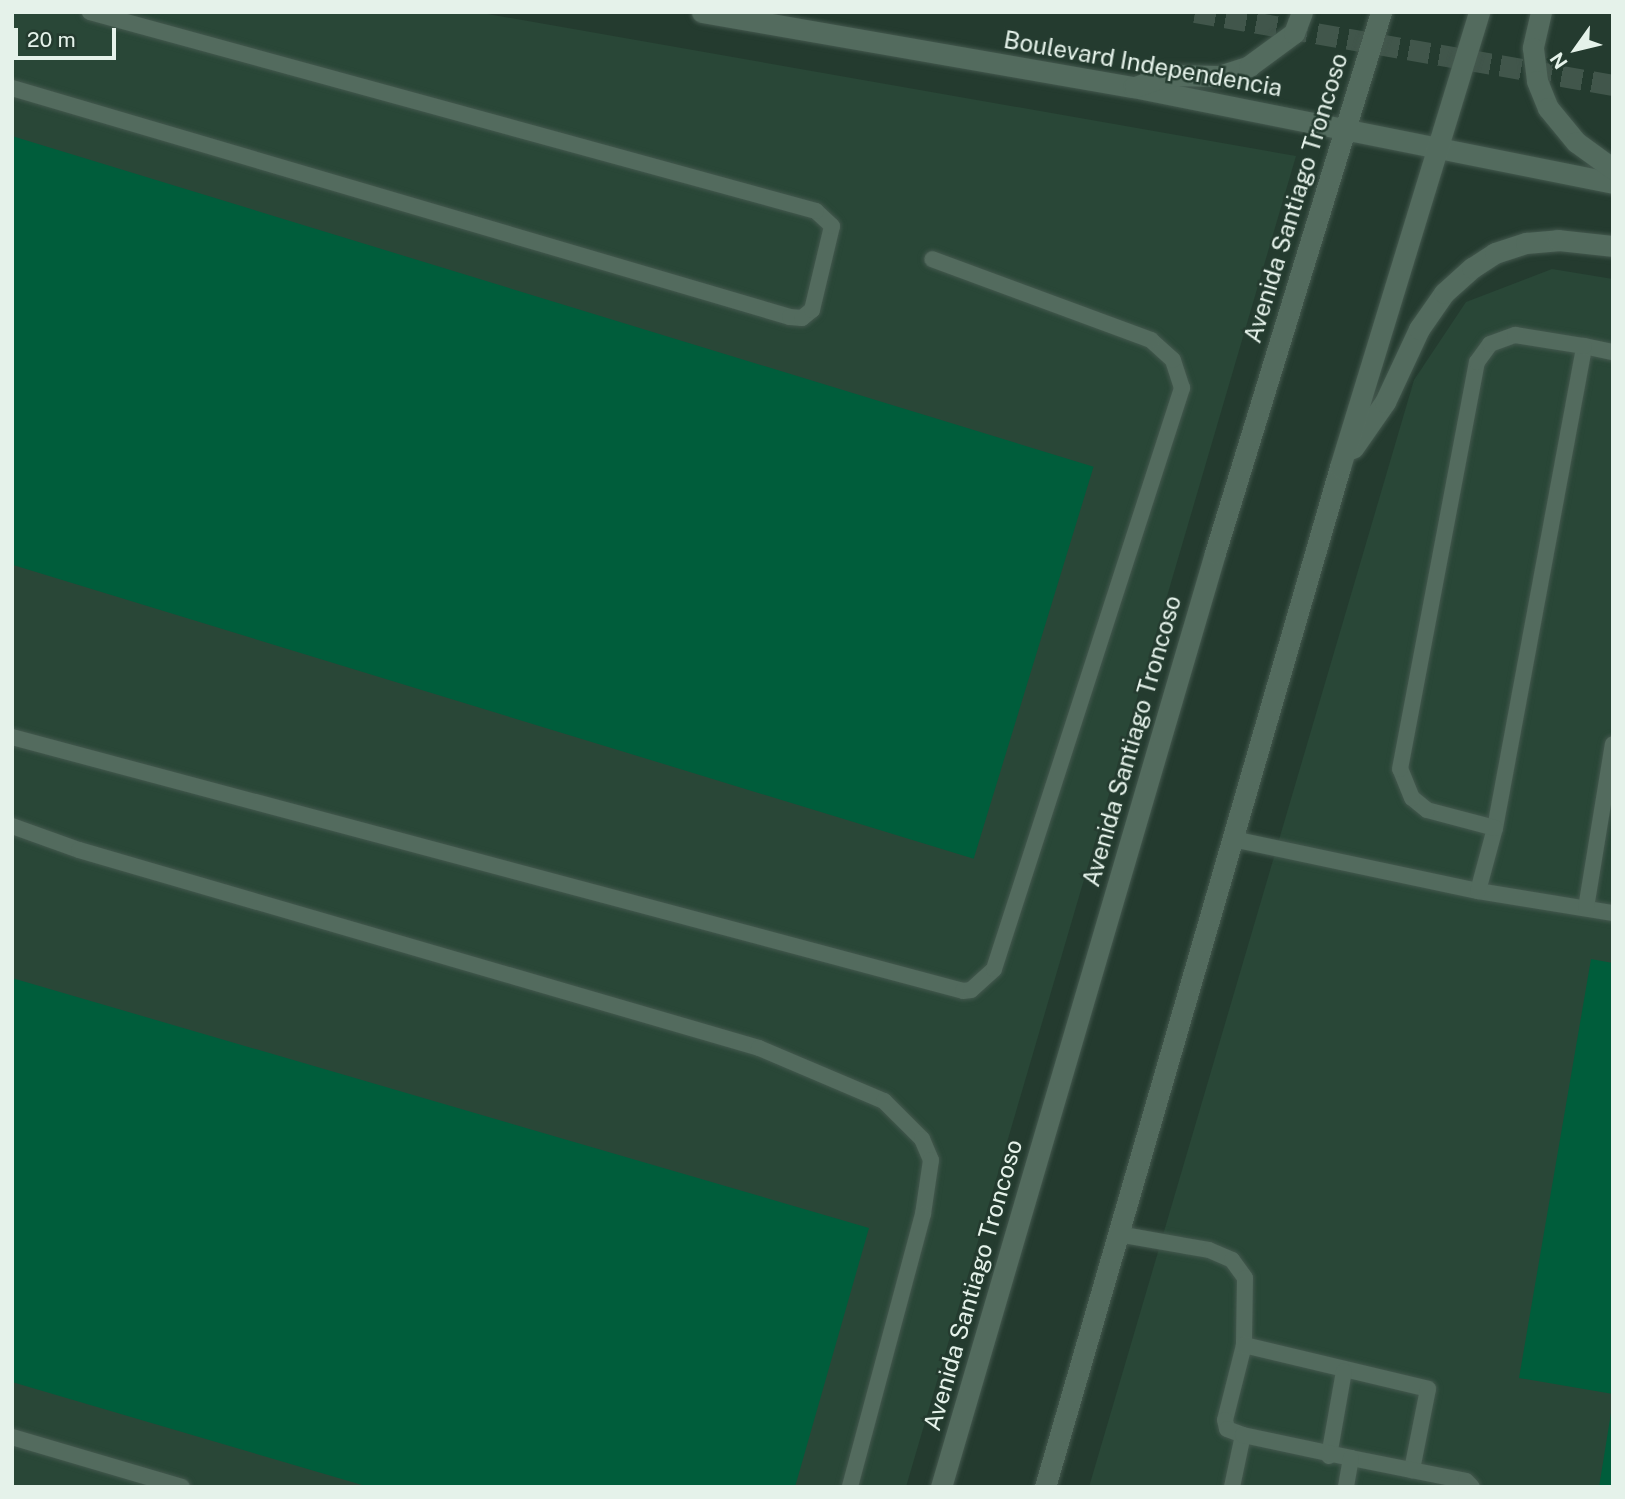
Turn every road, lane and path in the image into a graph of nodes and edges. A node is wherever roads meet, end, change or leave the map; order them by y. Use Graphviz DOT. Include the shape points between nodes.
graph roads {
  1 [pos="90,12"];
  2 [pos="702,12"];
  3 [pos="1302,12"];
  4 [pos="1381,12"];
  5 [pos="1479,12"];
  6 [pos="1541,12"];
  7 [pos="1133,87"];
  8 [pos="12,88"];
  9 [pos="1344,127"];
  10 [pos="1441,147"];
  11 [pos="1613,169"];
  12 [pos="1613,183"];
  13 [pos="1613,246"];
  14 [pos="932,259"];
  15 [pos="1584,346"];
  16 [pos="1613,352"];
  17 [pos="1340,467"];
  18 [pos="12,737"];
  19 [pos="1613,744"];
  20 [pos="12,826"];
  21 [pos="1495,828"];
  22 [pos="1233,839"];
  23 [pos="1478,891"];
  24 [pos="1586,908"];
  25 [pos="1613,914"];
  26 [pos="1118,1234"];
  27 [pos="1244,1345"];
  28 [pos="1344,1371"];
  29 [pos="1243,1435"];
  30 [pos="12,1437"];
  31 [pos="1329,1456"];
  32 [pos="1352,1458"];
  33 [pos="1412,1471"];
  34 [pos="148,1482"];
  35 [pos="182,1487"];
  36 [pos="850,1487"];
  37 [pos="941,1487"];
  38 [pos="1045,1487"];
  39 [pos="1232,1487"];
  40 [pos="1346,1487"];
  41 [pos="1472,1487"];
  1 -- 8 [label="lane" via="816,211 832,226 812,310 802,318 790,317"];
  2 -- 7 [label="main road, Boulevard Independencia"];
  3 -- 7 [label="main road" via="1294,33 1249,66 1219,76 1168,75"];
  4 -- 9 [label="main road, Avenida Santiago Troncoso"];
  5 -- 10 [label="main road"];
  6 -- 11 [label="main road" via="1533,48 1537,81 1548,108 1576,142"];
  7 -- 9 [label="main road, Boulevard Independencia"];
  9 -- 10 [label="main road, Boulevard Independencia"];
  9 -- 37 [label="main road, Avenida Santiago Troncoso"];
  10 -- 12 [label="main road, Boulevard Independencia"];
  10 -- 17 [label="main road"];
  13 -- 17 [label="main road" via="1558,240 1526,243 1495,253 1472,268 1444,293 1419,329 1385,402"];
  14 -- 18 [label="lane" via="1151,340 1173,360 1182,388 994,970 971,990"];
  15 -- 16 [label="lane"];
  15 -- 21 [label="lane"];
  15 -- 21 [label="lane" via="1516,335 1490,344 1477,362 1403,749 1400,769 1412,799 1427,810"];
  17 -- 22 [label="main road"];
  19 -- 24 [label="lane"];
  20 -- 36 [label="lane" via="93,854 759,1048 884,1101 922,1139 931,1160 923,1214"];
  21 -- 23 [label="lane"];
  22 -- 23 [label="lane"];
  22 -- 26 [label="main road"];
  23 -- 24 [label="lane"];
  24 -- 25 [label="lane"];
  26 -- 27 [label="lane" via="1209,1250 1232,1260 1245,1278"];
  26 -- 38 [label="main road"];
  27 -- 28 [label="lane"];
  27 -- 29 [label="lane" via="1225,1420 1227,1429"];
  28 -- 31 [label="lane"];
  28 -- 33 [label="lane" via="1428,1389"];
  29 -- 31 [label="lane"];
  29 -- 39 [label="lane"];
  30 -- 34 [label="lane"];
  31 -- 32 [label="lane"];
  32 -- 33 [label="lane"];
  32 -- 40 [label="lane"];
  33 -- 41 [label="lane" via="1466,1481"];
  34 -- 35 [label="lane"];
}
